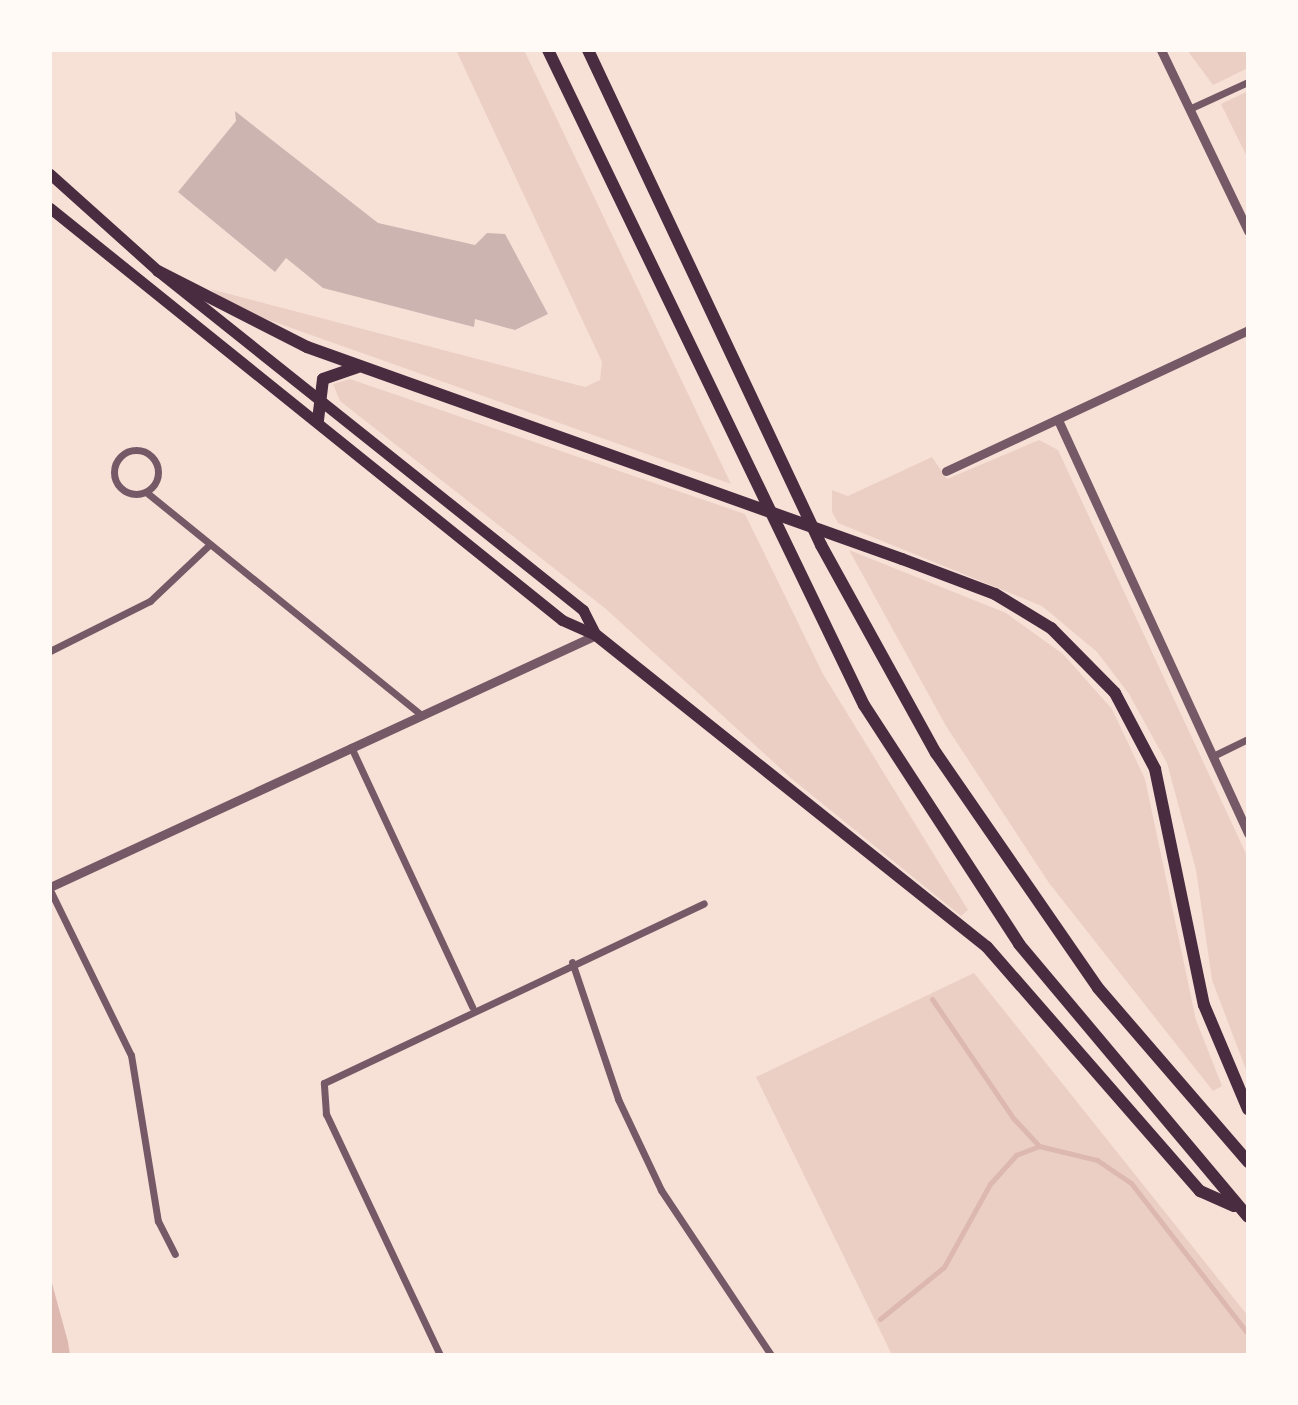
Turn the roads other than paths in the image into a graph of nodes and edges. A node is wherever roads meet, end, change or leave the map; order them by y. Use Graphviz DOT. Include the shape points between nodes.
graph roads {
  1 [pos="548,50"];
  2 [pos="588,50"];
  3 [pos="1161,50"];
  4 [pos="1248,82"];
  5 [pos="1189,109"];
  6 [pos="50,174"];
  7 [pos="50,208"];
  8 [pos="1248,231"];
  9 [pos="158,271"];
  10 [pos="1248,330"];
  11 [pos="364,366"];
  12 [pos="317,397"];
  13 [pos="318,420"];
  14 [pos="1058,420"];
  15 [pos="946,471"];
  16 [pos="146,492"];
  17 [pos="208,546"];
  18 [pos="596,635"];
  19 [pos="50,651"];
  20 [pos="420,714"];
  21 [pos="1248,739"];
  22 [pos="351,747"];
  23 [pos="1213,756"];
  24 [pos="1248,833"];
  25 [pos="50,889"];
  26 [pos="704,903"];
  27 [pos="572,962"];
  28 [pos="472,1007"];
  29 [pos="1248,1109"];
  30 [pos="1248,1162"];
  31 [pos="1243,1212"];
  32 [pos="175,1254"];
  33 [pos="440,1355"];
  34 [pos="771,1355"];
  1 -- 31 [label="highway" via="864,705 1019,944"];
  2 -- 30 [label="highway" via="821,545 936,753 1098,988"];
  3 -- 5 [label="street"];
  4 -- 5 [label="street"];
  5 -- 8 [label="street"];
  6 -- 9 [label="main road"];
  7 -- 13 [label="main road"];
  9 -- 11 [label="highway" via="240,318"];
  9 -- 12 [label="main road"];
  10 -- 14 [label="street"];
  11 -- 12 [label="highway" via="329,374"];
  11 -- 29 [label="highway" via="902,559 1025,609 1075,647 1131,716 1163,800 1204,1005"];
  12 -- 13 [label="highway"];
  12 -- 18 [label="main road" via="583,610"];
  13 -- 18 [label="main road" via="562,620"];
  14 -- 15 [label="street"];
  14 -- 23 [label="street"];
  16 -- 16 [label="street" via="159,475 156,460 145,451 123,454 116,480 125,491"];
  16 -- 17 [label="street"];
  17 -- 19 [label="street" via="150,601"];
  17 -- 20 [label="street"];
  18 -- 20 [label="street"];
  18 -- 31 [label="highway" via="987,947 1200,1191"];
  20 -- 22 [label="street"];
  21 -- 23 [label="street"];
  22 -- 25 [label="street"];
  22 -- 28 [label="street"];
  23 -- 24 [label="street"];
  25 -- 32 [label="street" via="131,1055 158,1221"];
  26 -- 27 [label="street"];
  27 -- 28 [label="street"];
  27 -- 34 [label="street" via="618,1099 661,1190"];
  28 -- 33 [label="street" via="338,1071 321,1089 326,1114"];
}
